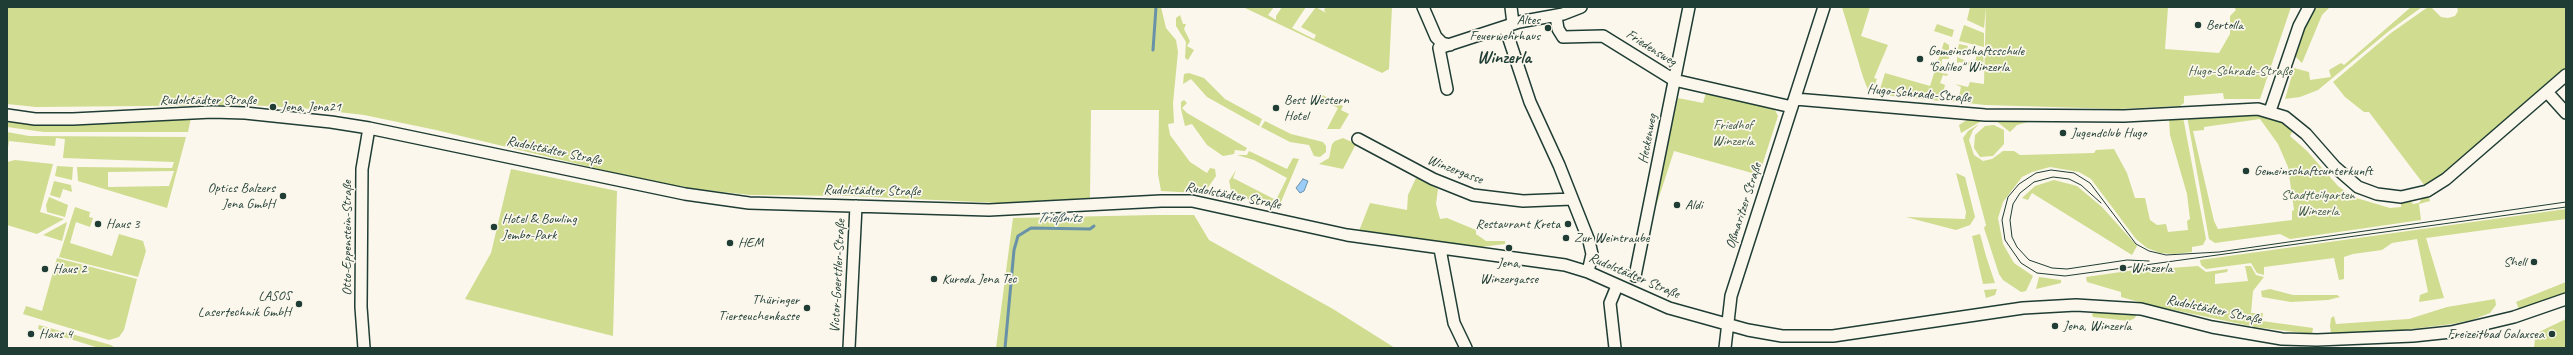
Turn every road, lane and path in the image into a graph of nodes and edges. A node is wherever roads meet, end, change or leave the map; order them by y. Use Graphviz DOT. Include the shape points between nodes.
graph roads {
  1 [pos="1423,7"];
  2 [pos="1511,7"];
  3 [pos="1581,7"];
  4 [pos="1689,7"];
  5 [pos="1824,7"];
  6 [pos="2309,7"];
  7 [pos="1556,16"];
  8 [pos="1509,26"];
  9 [pos="1450,44"];
  10 [pos="2566,75"];
  11 [pos="1674,80"];
  12 [pos="1447,89"];
  13 [pos="2547,92"];
  14 [pos="1794,103"];
  15 [pos="2270,111"];
  16 [pos="2566,113"];
  17 [pos="7,115"];
  18 [pos="369,128"];
  19 [pos="1358,140"];
  20 [pos="1572,199"];
  21 [pos="856,206"];
  22 [pos="1440,249"];
  23 [pos="1588,272"];
  24 [pos="1635,276"];
  25 [pos="1617,286"];
  26 [pos="2566,299"];
  27 [pos="1727,325"];
  28 [pos="364,348"];
  29 [pos="849,348"];
  30 [pos="1466,348"];
  31 [pos="1614,348"];
  32 [pos="1725,348"];
  1 -- 9 [label="street" via="1436,37 1442,43"];
  2 -- 8 [label="street"];
  3 -- 7 [label="street"];
  4 -- 11 [label="street, Heckenweg"];
  5 -- 14 [label="street, Oßmaritzer Straße"];
  6 -- 15 [label="street" via="2299,26"];
  7 -- 8 [label="street"];
  7 -- 11 [label="street, Friedensweg" via="1558,29 1563,37 1603,36"];
  8 -- 9 [label="street"];
  8 -- 20 [label="street" via="1532,109"];
  9 -- 12 [label="street" via="1439,48"];
  10 -- 13 [label="street, Hugo-Schrade-Straße"];
  11 -- 14 [label="street, Friedensweg"];
  11 -- 24 [label="street, Heckenweg"];
  13 -- 15 [label="street, Hugo-Schrade-Straße" via="2446,179 2427,191 2401,197 2377,194 2358,187 2335,167 2306,134 2285,117"];
  13 -- 16 [label="street"];
  14 -- 15 [label="street, Hugo-Schrade-Straße" via="1985,115 2124,116 2246,108"];
  14 -- 27 [label="street, Oßmaritzer Straße" via="1731,296"];
  17 -- 18 [label="street, Rudolstädter Straße" via="35,119 73,119 212,112 245,113"];
  18 -- 21 [label="street, Rudolstädter Straße" via="685,194 748,203"];
  18 -- 28 [label="street, Otto-Eppenstein-Straße" via="362,169 361,307"];
  19 -- 20 [label="street, Winzergasse" via="1433,179 1473,195 1523,201"];
  20 -- 23 [label="street" via="1592,254"];
  21 -- 22 [label="street, Rudolstädter Straße" via="988,210 1192,201 1347,235"];
  21 -- 29 [label="street, Victor-Goerttler-Straße"];
  22 -- 23 [label="street, Rudolstädter Straße" via="1557,264"];
  22 -- 30 [label="street" via="1454,323"];
  23 -- 25 [label="street, Rudolstädter Straße"];
  25 -- 27 [label="street, Rudolstädter Straße" via="1669,308"];
  25 -- 31 [label="street" via="1610,303"];
  26 -- 27 [label="street, Rudolstädter Straße" via="2495,322 2451,332 2316,340 2282,339 2141,309 2076,305 2016,309 1833,336 1782,336"];
  27 -- 32 [label="street, Oßmaritzer Straße"];
}
